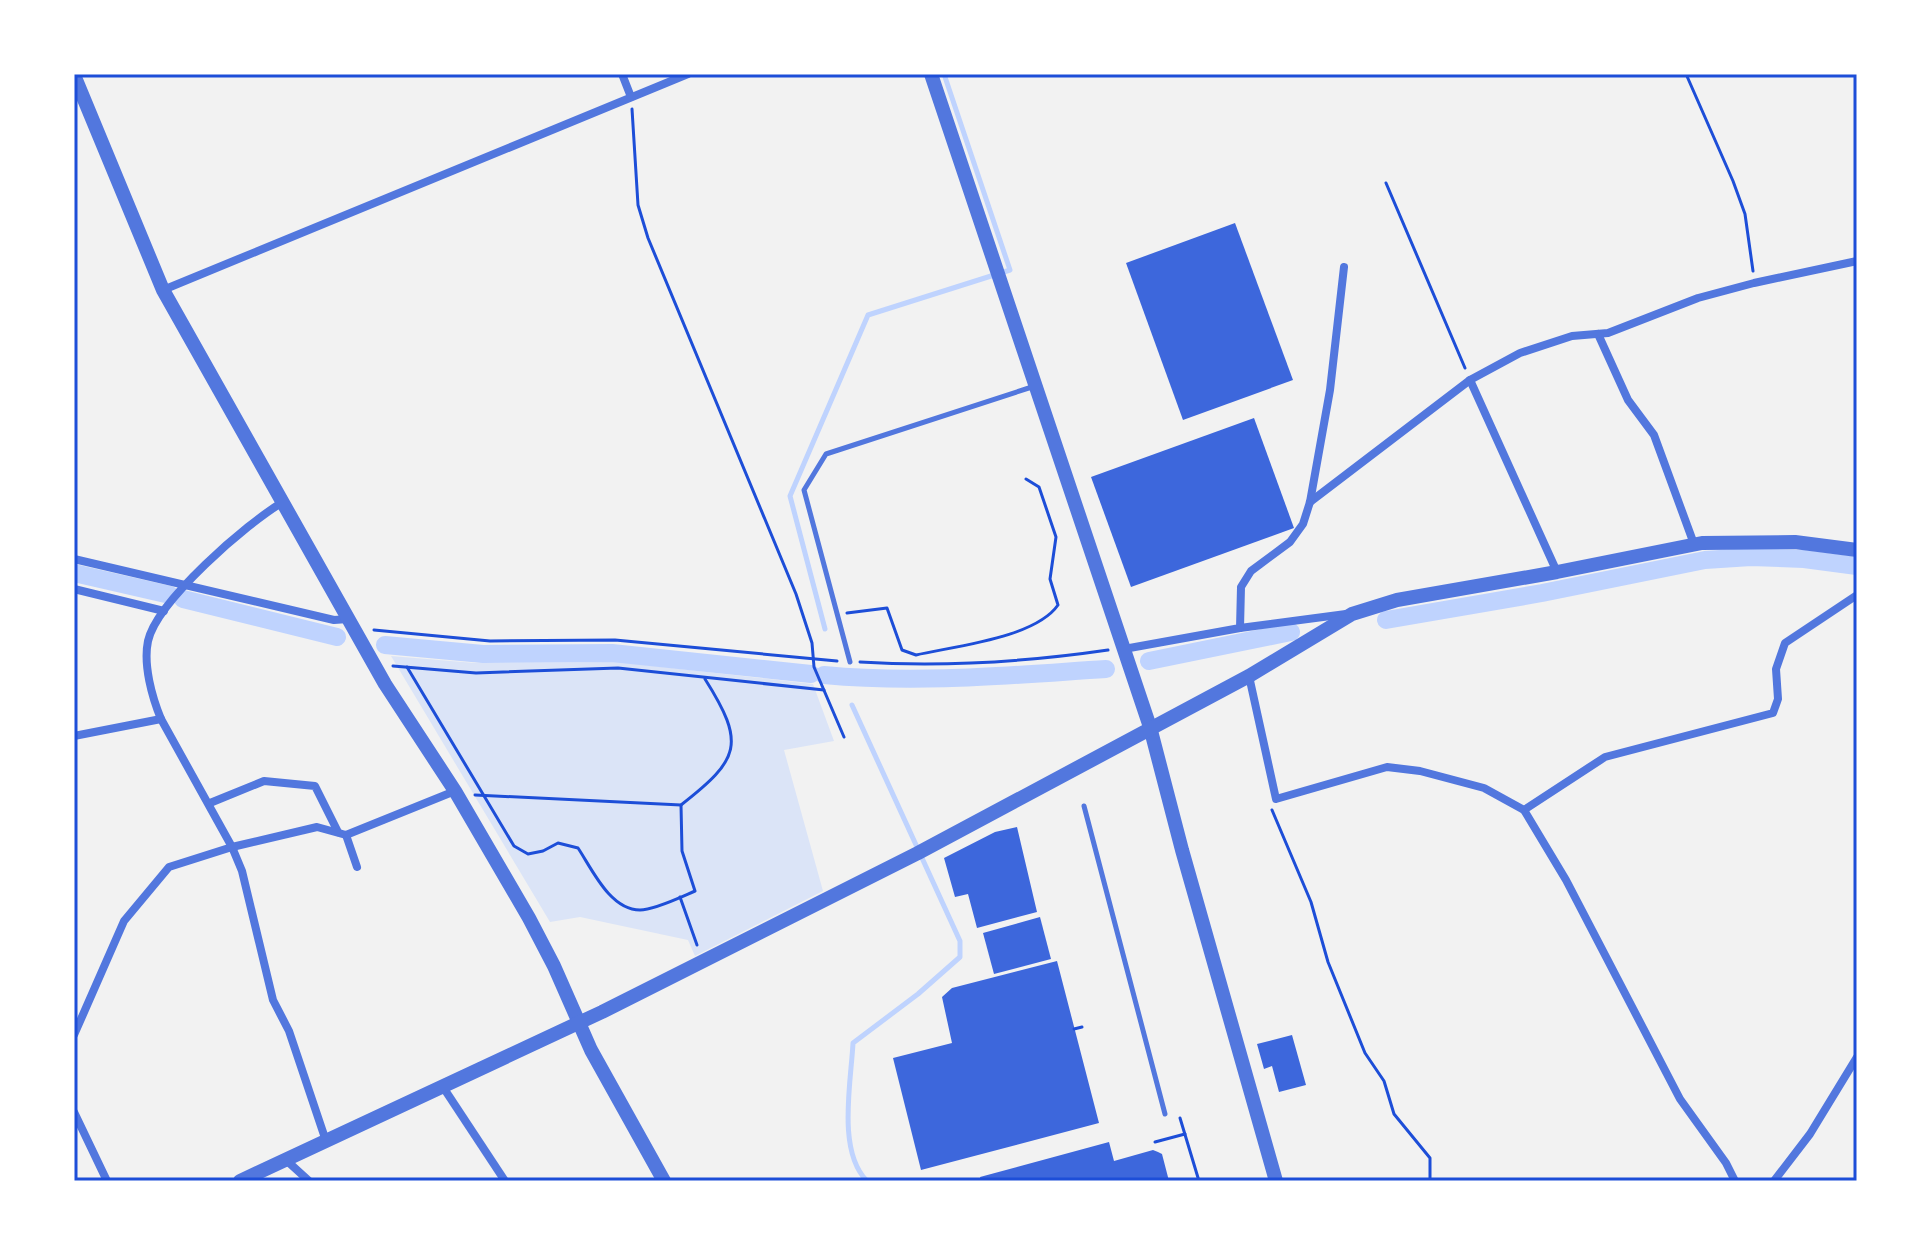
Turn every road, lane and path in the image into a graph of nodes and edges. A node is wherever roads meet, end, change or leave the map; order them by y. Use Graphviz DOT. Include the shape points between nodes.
graph roads {
  1 [pos="622,74"];
  2 [pos="688,74"];
  3 [pos="931,74"];
  4 [pos="1686,74"];
  5 [pos="74,75"];
  6 [pos="631,97"];
  7 [pos="1386,183"];
  8 [pos="1857,261"];
  9 [pos="1344,267"];
  10 [pos="1754,283"];
  11 [pos="163,290"];
  12 [pos="1598,334"];
  13 [pos="1470,380"];
  14 [pos="1036,386"];
  15 [pos="1026,479"];
  16 [pos="283,502"];
  17 [pos="1310,502"];
  18 [pos="1694,544"];
  19 [pos="1857,550"];
  20 [pos="74,559"];
  21 [pos="1557,572"];
  22 [pos="187,585"];
  23 [pos="74,589"];
  24 [pos="1857,595"];
  25 [pos="164,611"];
  26 [pos="838,614"];
  27 [pos="1352,614"];
  28 [pos="352,625"];
  29 [pos="1240,628"];
  30 [pos="1124,649"];
  31 [pos="814,659"];
  32 [pos="850,662"];
  33 [pos="390,666"];
  34 [pos="407,667"];
  35 [pos="1249,676"];
  36 [pos="705,679"];
  37 [pos="824,690"];
  38 [pos="161,719"];
  39 [pos="1150,727"];
  40 [pos="74,736"];
  41 [pos="844,737"];
  42 [pos="455,791"];
  43 [pos="483,794"];
  44 [pos="471,795"];
  45 [pos="1276,799"];
  46 [pos="210,803"];
  47 [pos="681,805"];
  48 [pos="1084,806"];
  49 [pos="1524,810"];
  50 [pos="342,834"];
  51 [pos="232,847"];
  52 [pos="357,867"];
  53 [pos="680,897"];
  54 [pos="701,956"];
  55 [pos="579,1023"];
  56 [pos="1082,1027"];
  57 [pos="1074,1029"];
  58 [pos="74,1035"];
  59 [pos="1857,1057"];
  60 [pos="443,1087"];
  61 [pos="74,1112"];
  62 [pos="1165,1114"];
  63 [pos="1180,1118"];
  64 [pos="1185,1134"];
  65 [pos="326,1141"];
  66 [pos="1155,1142"];
  67 [pos="286,1160"];
  68 [pos="107,1181"];
  69 [pos="240,1181"];
  70 [pos="309,1181"];
  71 [pos="505,1181"];
  72 [pos="664,1181"];
  73 [pos="1199,1181"];
  74 [pos="1276,1181"];
  75 [pos="1430,1181"];
  76 [pos="1735,1181"];
  77 [pos="1774,1181"];
  1 -- 6 [label="street"];
  2 -- 6 [label="street"];
  3 -- 14 [label="street"];
  4 -- 10 [label="path" via="1745,214"];
  5 -- 11 [label="street"];
  6 -- 11 [label="street"];
  6 -- 31 [label="path" via="638,205 648,238 796,594"];
  7 -- 13 [label="path"];
  8 -- 10 [label="street"];
  9 -- 17 [label="street"];
  10 -- 12 [label="street"];
  11 -- 16 [label="street"];
  12 -- 13 [label="street" via="1572,336 1520,353"];
  12 -- 18 [label="street" via="1628,400 1654,435"];
  13 -- 17 [label="street"];
  13 -- 21 [label="street"];
  14 -- 26 [label="lane" via="826,454 804,490"];
  14 -- 30 [label="street"];
  15 -- 26 [label="path" via="1039,487 1056,537 1050,579 1058,605 1051,615 1020,631 916,655 902,650 887,608"];
  16 -- 22 [label="street" via="223,548"];
  16 -- 28 [label="street"];
  17 -- 29 [label="street" via="1290,542 1251,571 1241,587"];
  18 -- 19 [label="street" via="1795,542"];
  18 -- 21 [label="street"];
  20 -- 22 [label="street"];
  21 -- 27 [label="street" via="1397,600"];
  22 -- 25 [label="street"];
  22 -- 28 [label="street"];
  23 -- 25 [label="street"];
  24 -- 49 [label="street" via="1785,643 1776,669 1778,699 1773,713 1605,757"];
  25 -- 38 [label="street" via="151,631 147,659"];
  26 -- 32 [label="lane"];
  27 -- 29 [label="street"];
  27 -- 35 [label="street"];
  28 -- 31 [label="path" via="490,641 615,640"];
  28 -- 42 [label="street"];
  29 -- 30 [label="street"];
  30 -- 32 [label="path" via="923,666"];
  30 -- 39 [label="street"];
  31 -- 32 [label="path"];
  31 -- 37 [label="path"];
  33 -- 34 [label="path"];
  34 -- 36 [label="path" via="476,673 618,668"];
  34 -- 43 [label="path"];
  35 -- 39 [label="street"];
  35 -- 45 [label="street"];
  36 -- 37 [label="path"];
  36 -- 47 [label="path" via="732,732 728,761"];
  37 -- 41 [label="path"];
  38 -- 40 [label="street"];
  38 -- 46 [label="street"];
  39 -- 55 [label="street" via="918,853"];
  39 -- 74 [label="street"];
  42 -- 50 [label="street"];
  42 -- 55 [label="street" via="529,918"];
  43 -- 44 [label="path"];
  43 -- 47 [label="path"];
  43 -- 53 [label="path" via="514,846 528,854 558,843 578,848 623,905 640,910"];
  45 -- 49 [label="street" via="1387,767 1484,788"];
  45 -- 75 [label="path" via="1272,809 1354,1027 1384,1081 1394,1114 1430,1158"];
  46 -- 50 [label="street" via="264,781 315,786"];
  46 -- 51 [label="street"];
  47 -- 53 [label="path" via="682,851 695,891"];
  48 -- 62 [label="lane"];
  49 -- 76 [label="street" via="1680,1099"];
  50 -- 51 [label="street" via="317,827"];
  50 -- 52 [label="street"];
  51 -- 58 [label="street" via="169,867 124,921"];
  51 -- 65 [label="street" via="273,1000 289,1031"];
  53 -- 54 [label="path"];
  55 -- 60 [label="street"];
  55 -- 72 [label="street"];
  56 -- 57 [label="path"];
  59 -- 77 [label="street"];
  60 -- 65 [label="street"];
  60 -- 71 [label="street"];
  61 -- 68 [label="street"];
  63 -- 64 [label="path"];
  64 -- 66 [label="path"];
  64 -- 73 [label="path"];
  65 -- 67 [label="street"];
  67 -- 69 [label="street"];
  67 -- 70 [label="street"];
}
